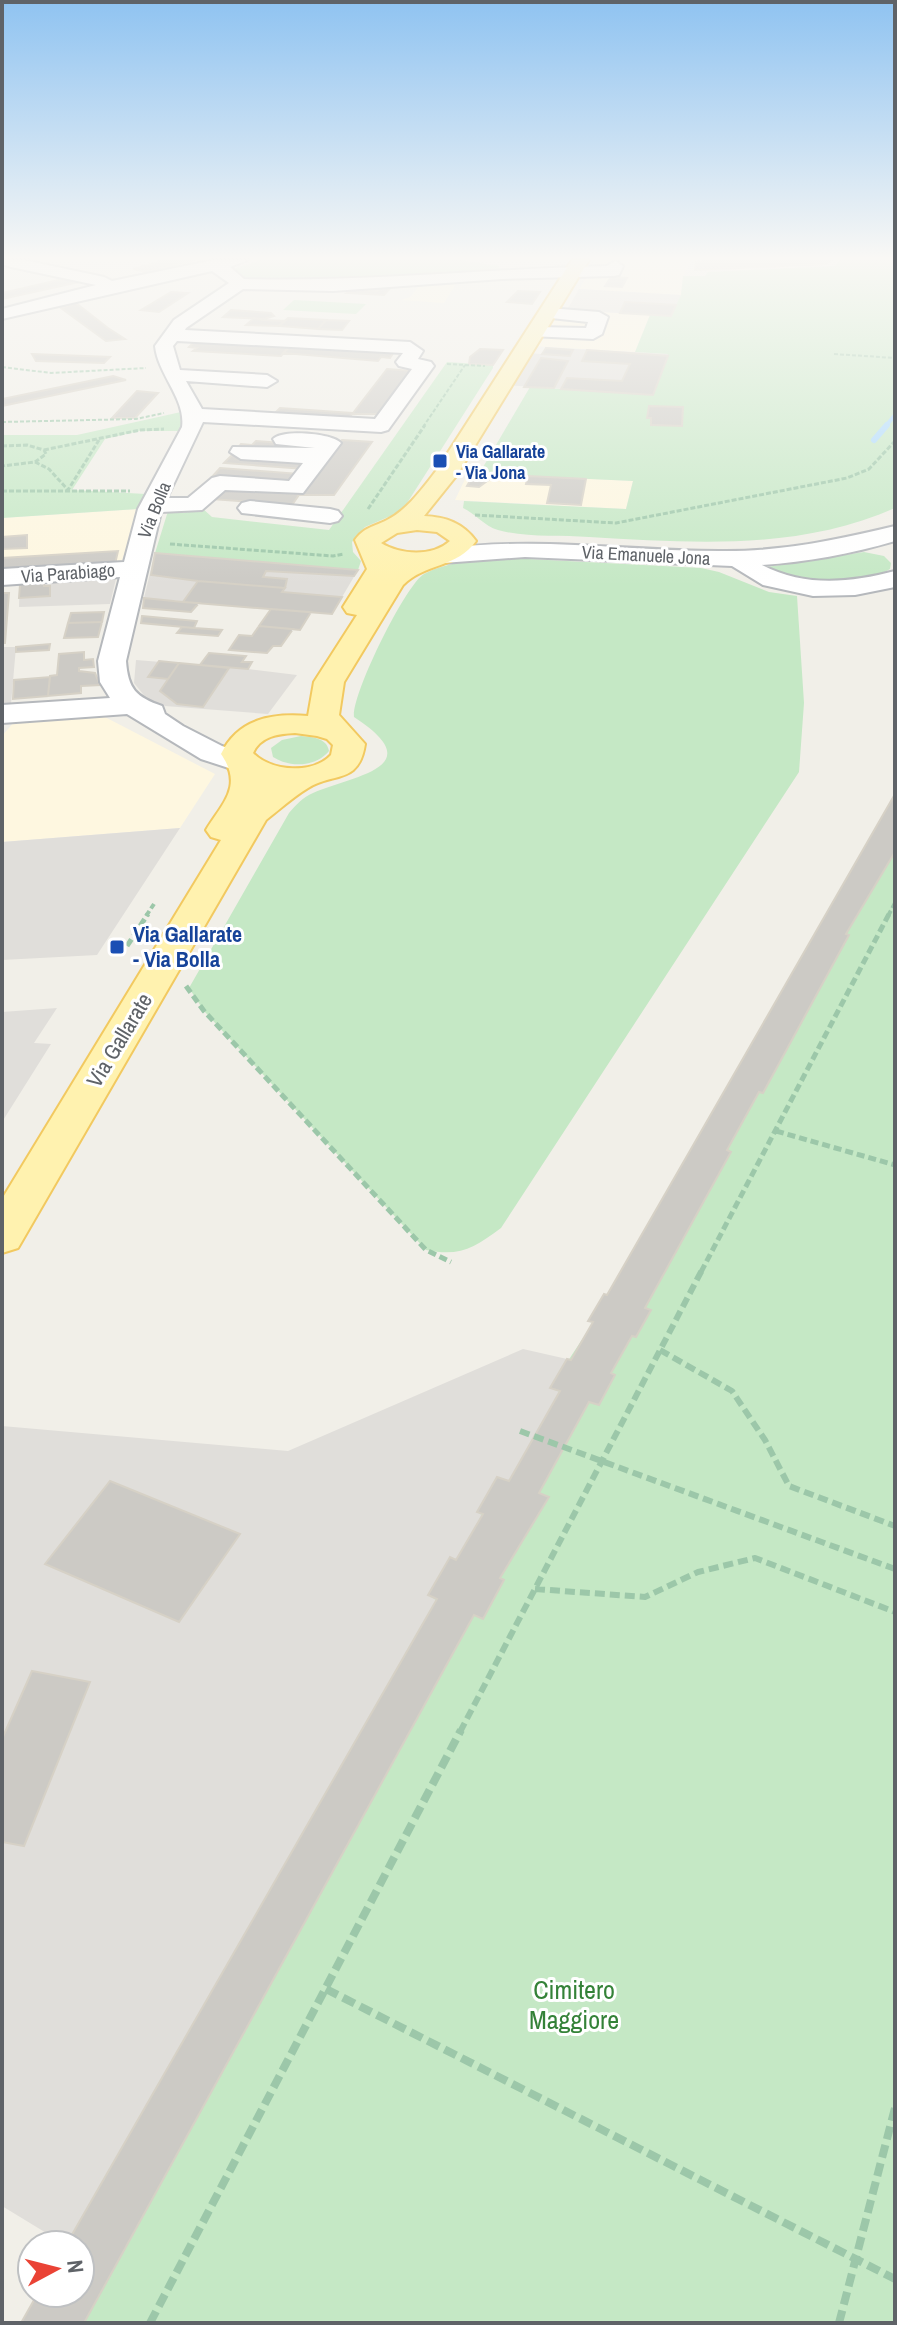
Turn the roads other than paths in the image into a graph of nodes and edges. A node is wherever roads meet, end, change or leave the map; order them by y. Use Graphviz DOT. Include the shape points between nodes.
graph roads {
  1 [pos="169,368"];
  2 [pos="424,368"];
  3 [pos="514,368"];
  4 [pos="274,393"];
  5 [pos="185,404"];
  6 [pos="234,459"];
  7 [pos="314,465"];
  8 [pos="445,475"];
  9 [pos="147,498"];
  10 [pos="197,503"];
  11 [pos="330,516"];
  12 [pos="396,525"];
  13 [pos="455,525"];
  14 [pos="895,533"];
  15 [pos="869,541"];
  16 [pos="375,551"];
  17 [pos="555,551"];
  18 [pos="895,553"];
  19 [pos="436,558"];
  20 [pos="737,559"];
  21 [pos="134,569"];
  22 [pos="2,577"];
  23 [pos="889,588"];
  24 [pos="132,705"];
  25 [pos="2,714"];
  26 [pos="272,727"];
  27 [pos="336,732"];
  28 [pos="244,765"];
  29 [pos="302,777"];
  30 [pos="2,1190"];
  31 [pos="2,1237"];
  1 -- 5 [label="street"];
  2 -- 5 [label="street" via="381,426"];
  3 -- 8 [label="main road, Via Gallarate"];
  4 -- 5 [label="street"];
  5 -- 7 [label="street" via="329,443"];
  5 -- 9 [label="street, Via Bolla"];
  6 -- 7 [label="street"];
  7 -- 10 [label="street" via="292,488 218,484"];
  8 -- 12 [label="main road, Via Gallarate" via="418,509"];
  8 -- 13 [label="main road, Via Gallarate" via="440,509"];
  9 -- 10 [label="street"];
  9 -- 21 [label="street, Via Bolla"];
  10 -- 11 [label="street"];
  12 -- 13 [label="main road"];
  12 -- 16 [label="main road, Via Gallarate" via="368,540"];
  13 -- 17 [label="street, Via Emanuele Jona" via="492,543"];
  13 -- 19 [label="main road, Via Gallarate" via="463,541 460,547"];
  14 -- 15 [label="street, Via Emanuele Jona"];
  15 -- 18 [label="street"];
  15 -- 20 [label="street, Via Emanuele Jona"];
  16 -- 19 [label="main road" via="399,559"];
  16 -- 26 [label="main road, Via Gallarate" via="380,569 300,713"];
  17 -- 19 [label="street, Via Emanuele Jona" via="492,549"];
  17 -- 20 [label="street, Via Emanuele Jona"];
  19 -- 27 [label="main road, Via Gallarate" via="402,571 392,581 329,682 323,716"];
  20 -- 23 [label="street, Via Emanuele Jona" via="757,576 792,586"];
  21 -- 22 [label="street, Via Parabiago"];
  21 -- 24 [label="street, Via Bolla" via="112,661 115,686"];
  24 -- 25 [label="street"];
  24 -- 26 [label="street" via="205,729"];
  24 -- 28 [label="street, Via Bolla" via="203,749"];
  26 -- 27 [label="main road" via="311,725"];
  26 -- 28 [label="main road, Via Gallarate" via="239,745 237,754"];
  27 -- 29 [label="main road, Via Gallarate" via="349,744 347,758 330,770"];
  28 -- 29 [label="main road, Via Gallarate" via="271,776"];
  28 -- 30 [label="main road, Via Gallarate" via="249,787"];
  29 -- 31 [label="main road, Via Gallarate" via="253,814"];
}
